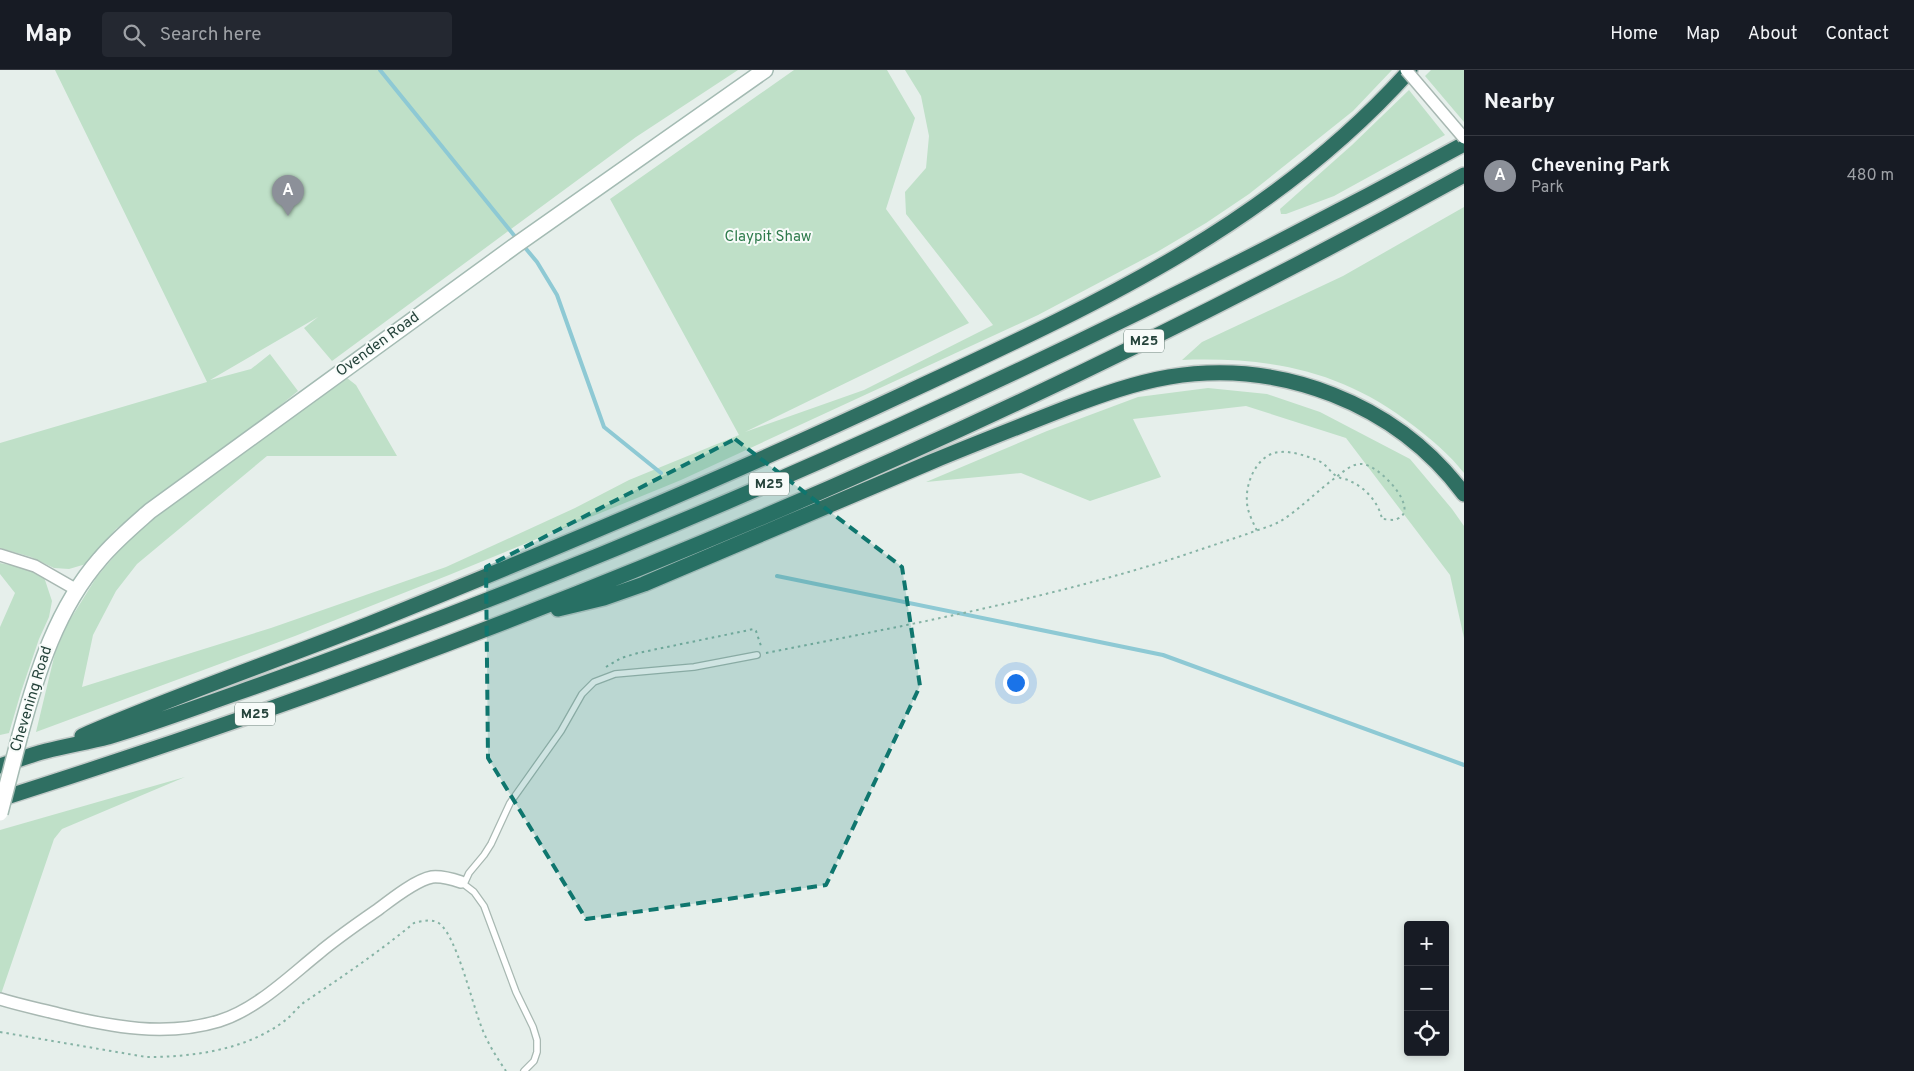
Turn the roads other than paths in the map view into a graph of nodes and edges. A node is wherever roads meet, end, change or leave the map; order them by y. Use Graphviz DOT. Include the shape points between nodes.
graph roads {
  1 [pos="765,70"];
  2 [pos="1406,70"];
  3 [pos="1410,70"];
  4 [pos="1464,138"];
  5 [pos="1464,144"];
  6 [pos="1464,175"];
  7 [pos="1464,494"];
  8 [pos="0,555"];
  9 [pos="77,590"];
  10 [pos="507,621"];
  11 [pos="757,655"];
  12 [pos="44,752"];
  13 [pos="0,766"];
  14 [pos="0,800"];
  15 [pos="0,813"];
  16 [pos="462,883"];
  17 [pos="0,998"];
  18 [pos="525,1069"];
  1 -- 9 [label="main road, Ovenden Road" via="516,245 150,511 123,534"];
  2 -- 4 [label="street, bridge"];
  3 -- 12 [label="highway, M25" via="1318,159 1250,211 1162,267 1075,313 826,430 601,528"];
  5 -- 12 [label="highway, M25" via="1278,243 1090,337 879,436 752,491 519,587 298,671 108,736"];
  6 -- 10 [label="highway, M25" via="1265,280 1003,409 742,525"];
  7 -- 10 [label="highway, M25" via="1445,470 1399,430 1328,392 1290,381 1251,375 1169,377 1121,389 1021,426 644,584 604,598"];
  8 -- 9 [label="street" via="35,566"];
  9 -- 15 [label="main road, Chevening Road, bridge" via="48,645 32,691"];
  10 -- 14 [label="highway, M25" via="261,712"];
  11 -- 16 [label="lane" via="686,668 615,674 598,680 582,694 561,732 510,803 484,856"];
  12 -- 13 [label="highway, M25"];
  16 -- 17 [label="street" via="447,878 431,878 392,898 318,953 289,979 261,999 220,1021 179,1030 140,1030 75,1018"];
  16 -- 18 [label="lane" via="484,906 516,992 533,1027 537,1052 534,1061"];
}
